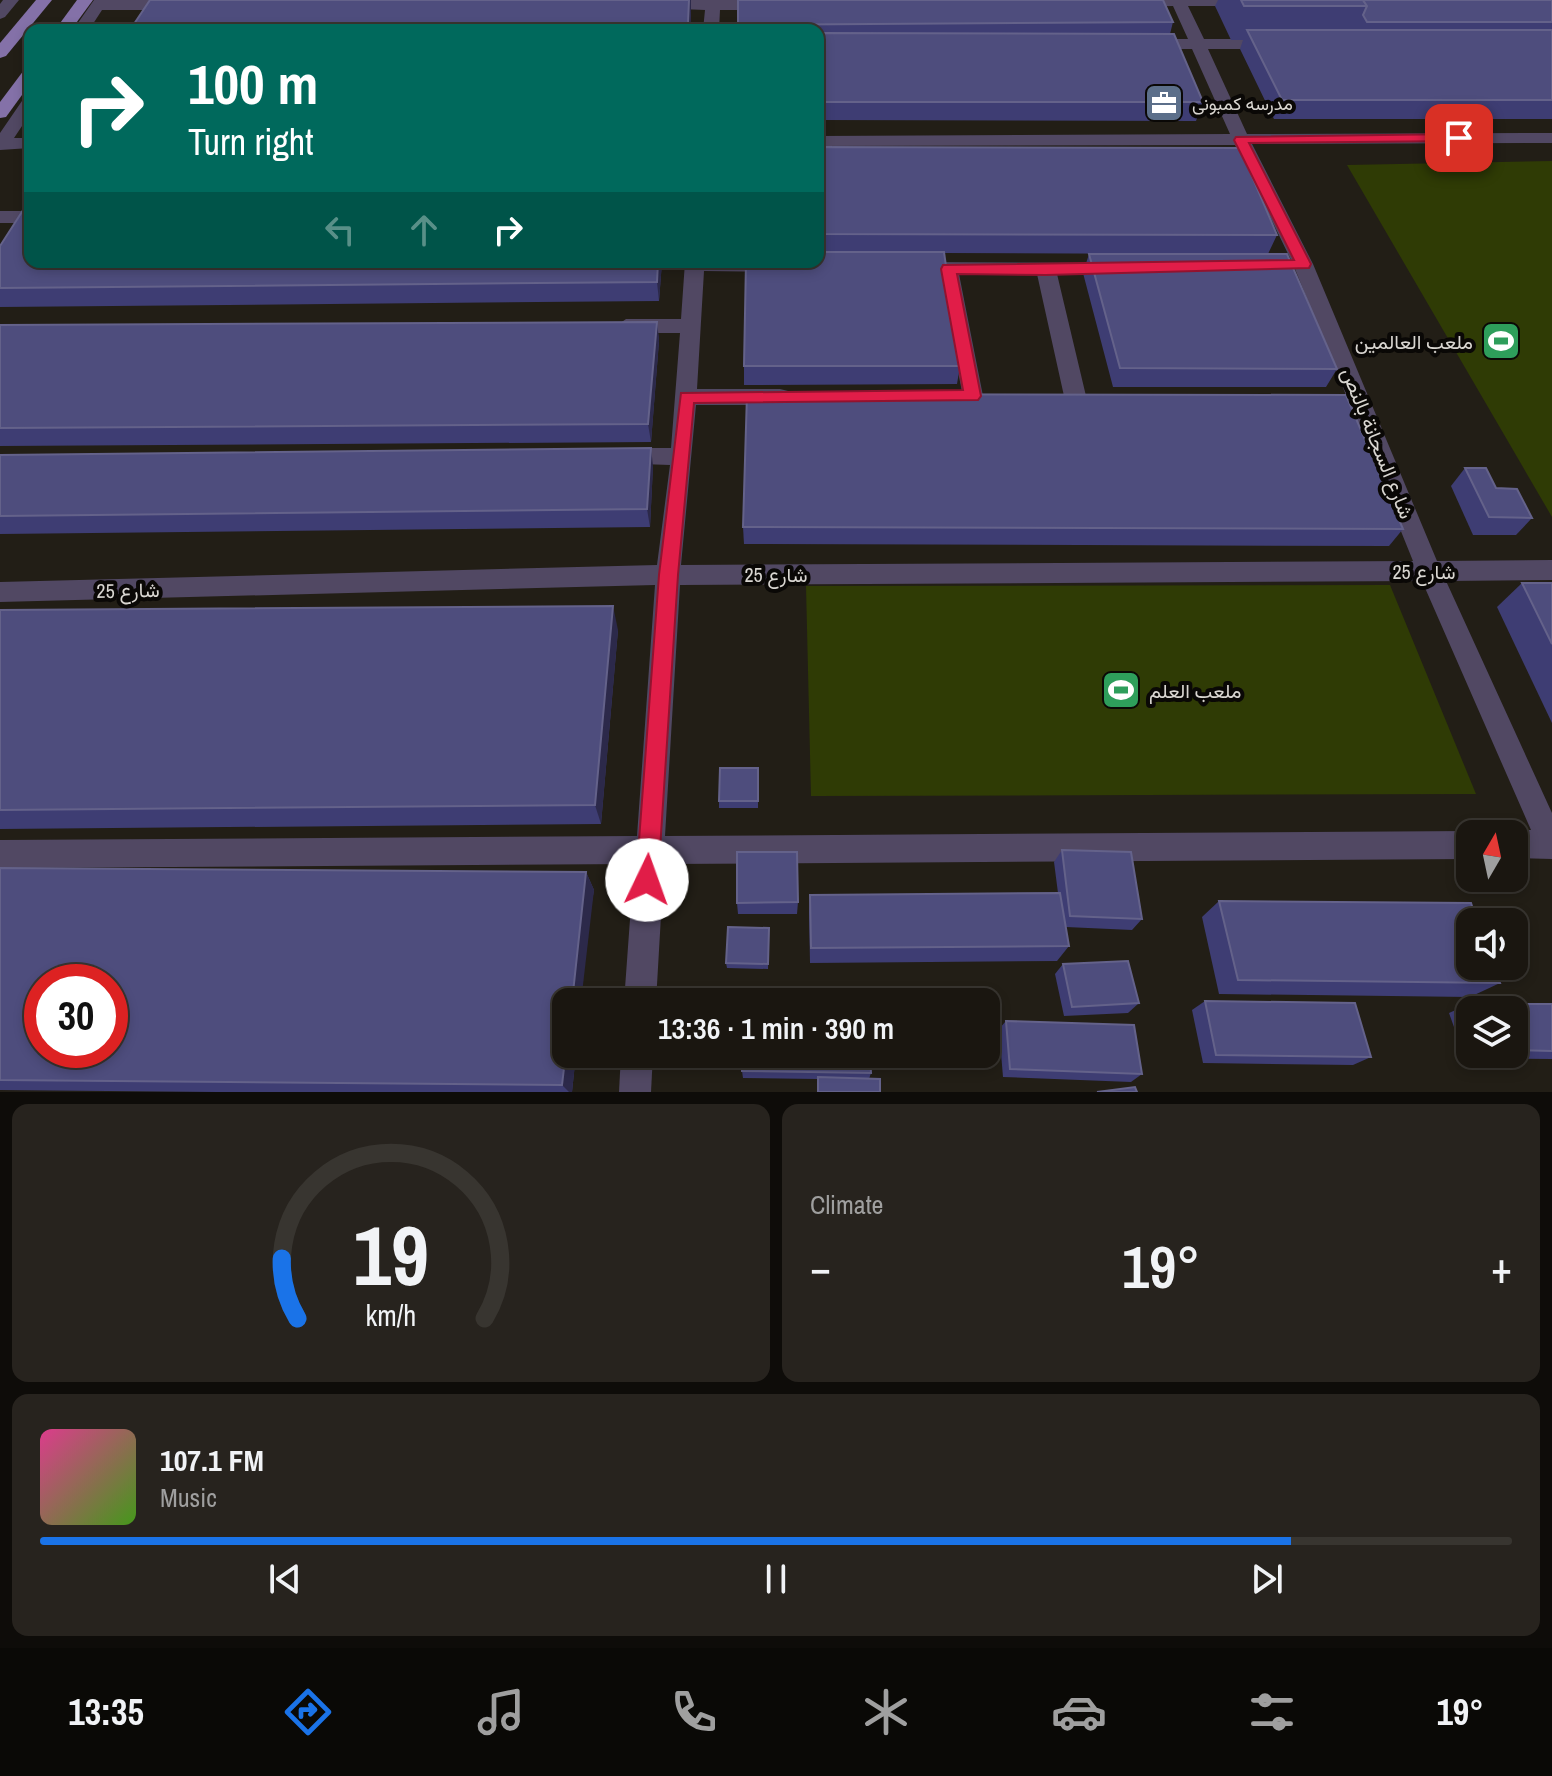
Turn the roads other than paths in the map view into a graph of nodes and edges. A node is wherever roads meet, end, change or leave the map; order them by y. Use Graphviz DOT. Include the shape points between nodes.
graph roads {
  1 [pos="11,0"];
  2 [pos="44,0"];
  3 [pos="1179,1"];
  4 [pos="1272,1"];
  5 [pos="95,2"];
  6 [pos="1117,2"];
  7 [pos="713,3"];
  8 [pos="193,5"];
  9 [pos="650,5"];
  10 [pos="791,5"];
  11 [pos="0,14"];
  12 [pos="24,24"];
  13 [pos="24,24"];
  14 [pos="70,24"];
  15 [pos="84,24"];
  16 [pos="711,24"];
  17 [pos="1200,44"];
  18 [pos="1296,44"];
  19 [pos="1136,45"];
  20 [pos="0,53"];
  21 [pos="24,81"];
  22 [pos="24,110"];
  23 [pos="0,113"];
  24 [pos="1552,138"];
  25 [pos="1241,140"];
  26 [pos="824,141"];
  27 [pos="24,143"];
  28 [pos="0,144"];
  29 [pos="0,217"];
  30 [pos="24,217"];
  31 [pos="695,268"];
  32 [pos="901,268"];
  33 [pos="1137,268"];
  34 [pos="948,269"];
  35 [pos="1046,270"];
  36 [pos="597,326"];
  37 [pos="692,326"];
  38 [pos="972,396"];
  39 [pos="1046,396"];
  40 [pos="686,397"];
  41 [pos="798,397"];
  42 [pos="1330,401"];
  43 [pos="1362,402"];
  44 [pos="682,456"];
  45 [pos="603,457"];
  46 [pos="1429,570"];
  47 [pos="1552,570"];
  48 [pos="668,575"];
  49 [pos="0,592"];
  50 [pos="1528,844"];
  51 [pos="1552,844"];
  52 [pos="1456,845"];
  53 [pos="648,850"];
  54 [pos="0,854"];
  55 [pos="641,988"];
  56 [pos="636,1068"];
  57 [pos="635,1092"];
  1 -- 11 [label="street"];
  2 -- 12 [label="main road"];
  3 -- 4 [label="street"];
  3 -- 6 [label="street"];
  3 -- 17 [label="street, شارع السجانة بالنص"];
  5 -- 8 [label="street"];
  5 -- 14 [label="main road"];
  5 -- 15 [label="street"];
  7 -- 9 [label="street"];
  7 -- 10 [label="street"];
  7 -- 16 [label="street"];
  13 -- 20 [label="main road"];
  17 -- 18 [label="street"];
  17 -- 19 [label="street"];
  17 -- 25 [label="street, شارع السجانة بالنص"];
  21 -- 23 [label="main road"];
  22 -- 28 [label="street"];
  24 -- 25 [label="street"];
  25 -- 26 [label="street"];
  25 -- 43 [label="street, شارع السجانة بالنص"];
  27 -- 28 [label="street"];
  29 -- 30 [label="street"];
  31 -- 37 [label="street"];
  32 -- 34 [label="street"];
  33 -- 35 [label="street"];
  34 -- 35 [label="street"];
  34 -- 38 [label="street"];
  35 -- 39 [label="street" via="1083,396"];
  36 -- 37 [label="street"];
  37 -- 40 [label="street"];
  40 -- 41 [label="street"];
  40 -- 44 [label="street"];
  42 -- 43 [label="street"];
  43 -- 46 [label="street, شارع السجانة بالنص"];
  44 -- 45 [label="street"];
  44 -- 48 [label="street"];
  46 -- 47 [label="street, شارع 25"];
  46 -- 48 [label="street, شارع 25"];
  46 -- 51 [label="street, شارع السجانة بالنص"];
  48 -- 49 [label="street, شارع 25"];
  48 -- 53 [label="street"];
  50 -- 51 [label="street"];
  52 -- 53 [label="street"];
  53 -- 54 [label="street"];
  53 -- 55 [label="street"];
  56 -- 57 [label="street"];
}
